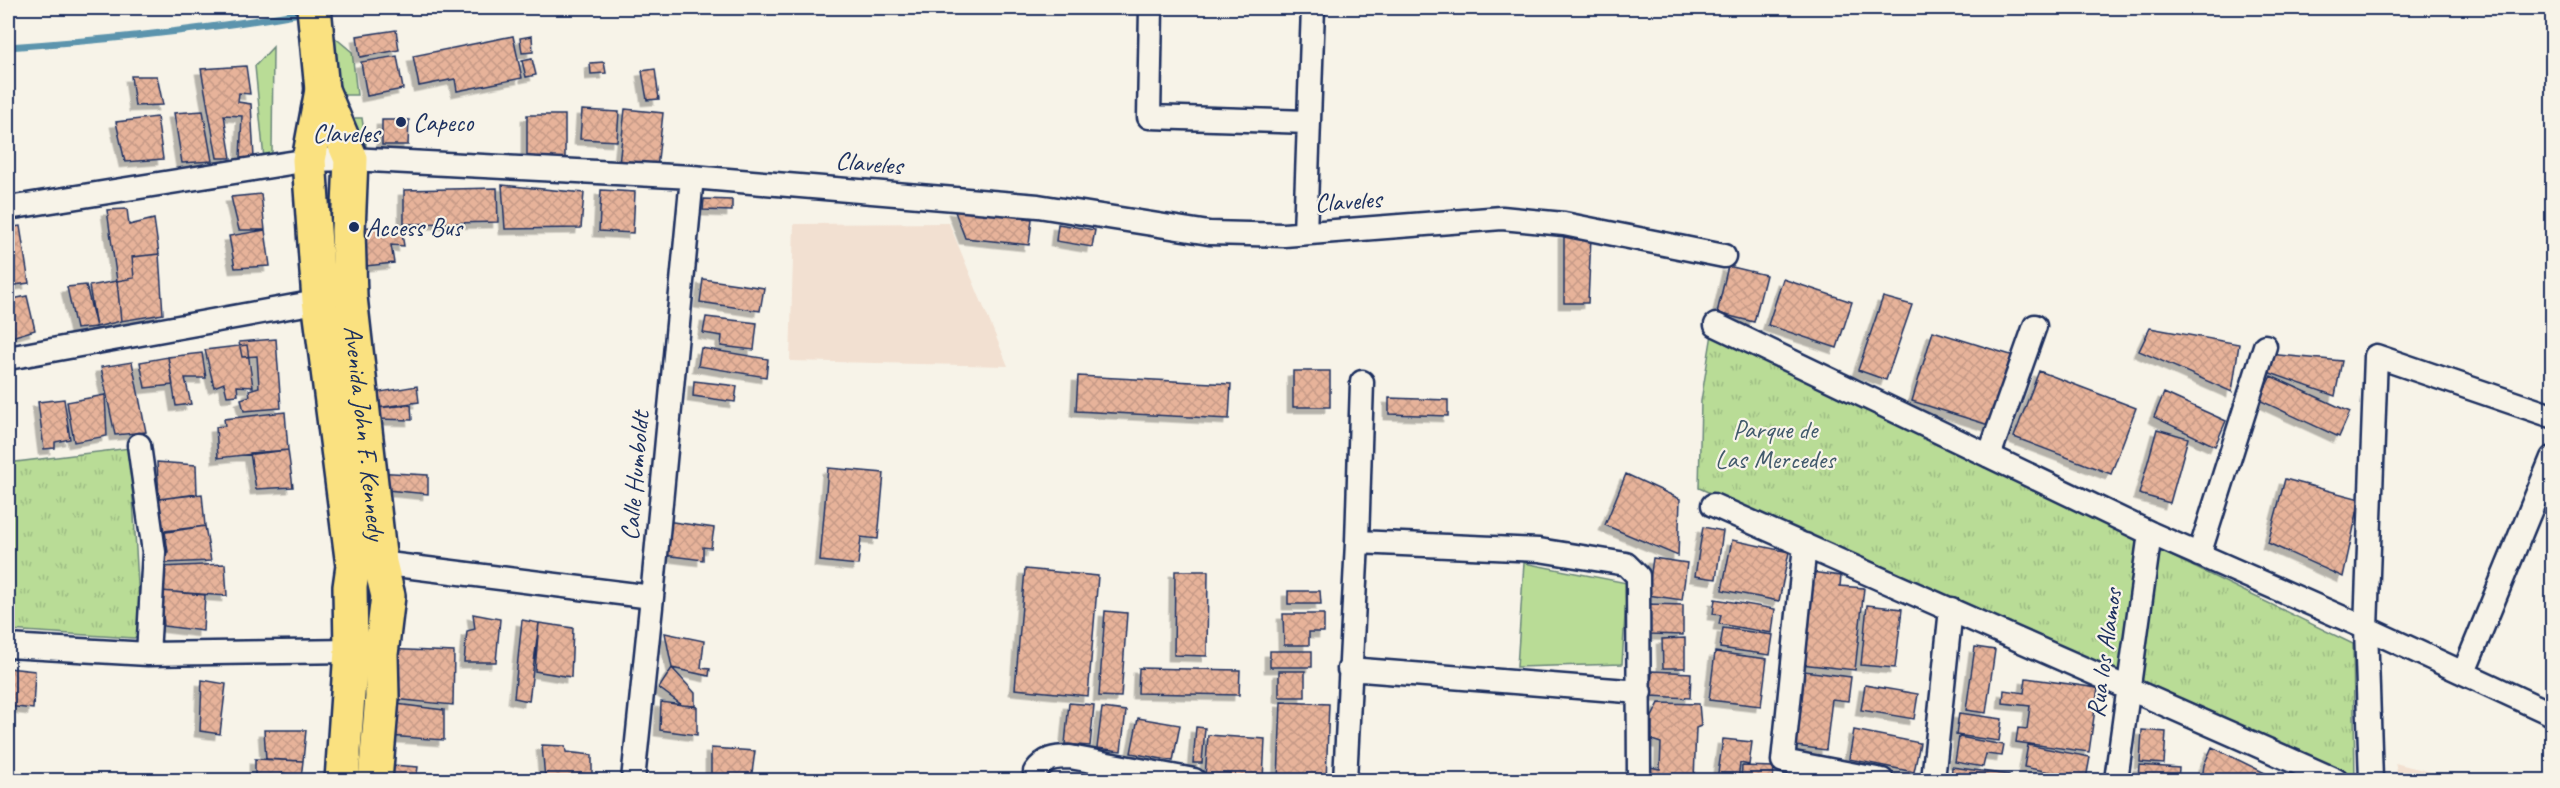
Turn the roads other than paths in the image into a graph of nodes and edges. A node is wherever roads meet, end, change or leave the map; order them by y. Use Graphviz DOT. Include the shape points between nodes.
graph roads {
  1 [pos="1151,8"];
  2 [pos="1313,8"];
  3 [pos="315,19"];
  4 [pos="322,90"];
  5 [pos="1308,122"];
  6 [pos="351,159"];
  7 [pos="309,160"];
  8 [pos="692,177"];
  9 [pos="8,208"];
  10 [pos="1305,233"];
  11 [pos="1724,256"];
  12 [pos="334,299"];
  13 [pos="1716,325"];
  14 [pos="2035,326"];
  15 [pos="2265,346"];
  16 [pos="8,358"];
  17 [pos="1362,382"];
  18 [pos="2553,416"];
  19 [pos="139,446"];
  20 [pos="1989,456"];
  21 [pos="2553,458"];
  22 [pos="1713,505"];
  23 [pos="2150,533"];
  24 [pos="1357,542"];
  25 [pos="1805,545"];
  26 [pos="2199,555"];
  27 [pos="366,564"];
  28 [pos="652,597"];
  29 [pos="1951,609"];
  30 [pos="2366,628"];
  31 [pos="8,646"];
  32 [pos="366,652"];
  33 [pos="148,654"];
  34 [pos="1349,669"];
  35 [pos="2464,672"];
  36 [pos="2128,687"];
  37 [pos="1640,692"];
  38 [pos="2553,714"];
  39 [pos="342,780"];
  40 [pos="375,780"];
  41 [pos="633,780"];
  42 [pos="1036,780"];
  43 [pos="1194,780"];
  44 [pos="1345,780"];
  45 [pos="1639,780"];
  46 [pos="1882,780"];
  47 [pos="1933,780"];
  48 [pos="2116,780"];
  49 [pos="2336,780"];
  50 [pos="2371,780"];
  1 -- 5 [label="street" via="1149,117"];
  2 -- 5 [label="street"];
  3 -- 4 [label="main road, Avenida John F. Kennedy"];
  4 -- 6 [label="main road, Avenida John F. Kennedy"];
  4 -- 7 [label="main road, Avenida John F. Kennedy"];
  5 -- 10 [label="street"];
  6 -- 7 [label="street, Claveles"];
  6 -- 8 [label="street, Claveles"];
  6 -- 12 [label="main road, Avenida John F. Kennedy" via="348,231"];
  7 -- 9 [label="street, Claveles"];
  7 -- 12 [label="main road, Avenida John F. Kennedy"];
  8 -- 10 [label="street, Claveles" via="1038,206 1209,233"];
  8 -- 28 [label="street, Calle Humboldt"];
  10 -- 11 [label="street, Claveles" via="1502,218 1564,224"];
  12 -- 16 [label="street"];
  12 -- 27 [label="main road, Avenida John F. Kennedy"];
  13 -- 20 [label="street"];
  14 -- 20 [label="street"];
  15 -- 26 [label="street"];
  17 -- 24 [label="street"];
  18 -- 30 [label="street" via="2376,356"];
  19 -- 33 [label="street" via="154,552"];
  20 -- 23 [label="street"];
  21 -- 35 [label="street"];
  22 -- 25 [label="street"];
  23 -- 26 [label="street"];
  23 -- 36 [label="street, Rua los Alamos"];
  24 -- 34 [label="street"];
  24 -- 37 [label="street" via="1539,550 1626,564 1638,576"];
  25 -- 29 [label="street"];
  25 -- 46 [label="street" via="1783,761"];
  26 -- 30 [label="street"];
  27 -- 28 [label="street"];
  27 -- 32 [label="main road, Avenida John F. Kennedy" via="350,587"];
  28 -- 41 [label="street, Calle Humboldt"];
  29 -- 36 [label="street"];
  29 -- 47 [label="street"];
  30 -- 35 [label="street"];
  30 -- 50 [label="street"];
  31 -- 33 [label="street"];
  32 -- 33 [label="street"];
  32 -- 39 [label="main road, Avenida John F. Kennedy"];
  32 -- 40 [label="main road, Avenida John F. Kennedy" via="382,697"];
  34 -- 37 [label="street"];
  34 -- 44 [label="street"];
  35 -- 38 [label="street"];
  36 -- 48 [label="street, Rua los Alamos"];
  36 -- 49 [label="street"];
  37 -- 45 [label="street"];
  42 -- 43 [label="street" via="1035,772 1041,763 1052,757 1070,757"];
}
